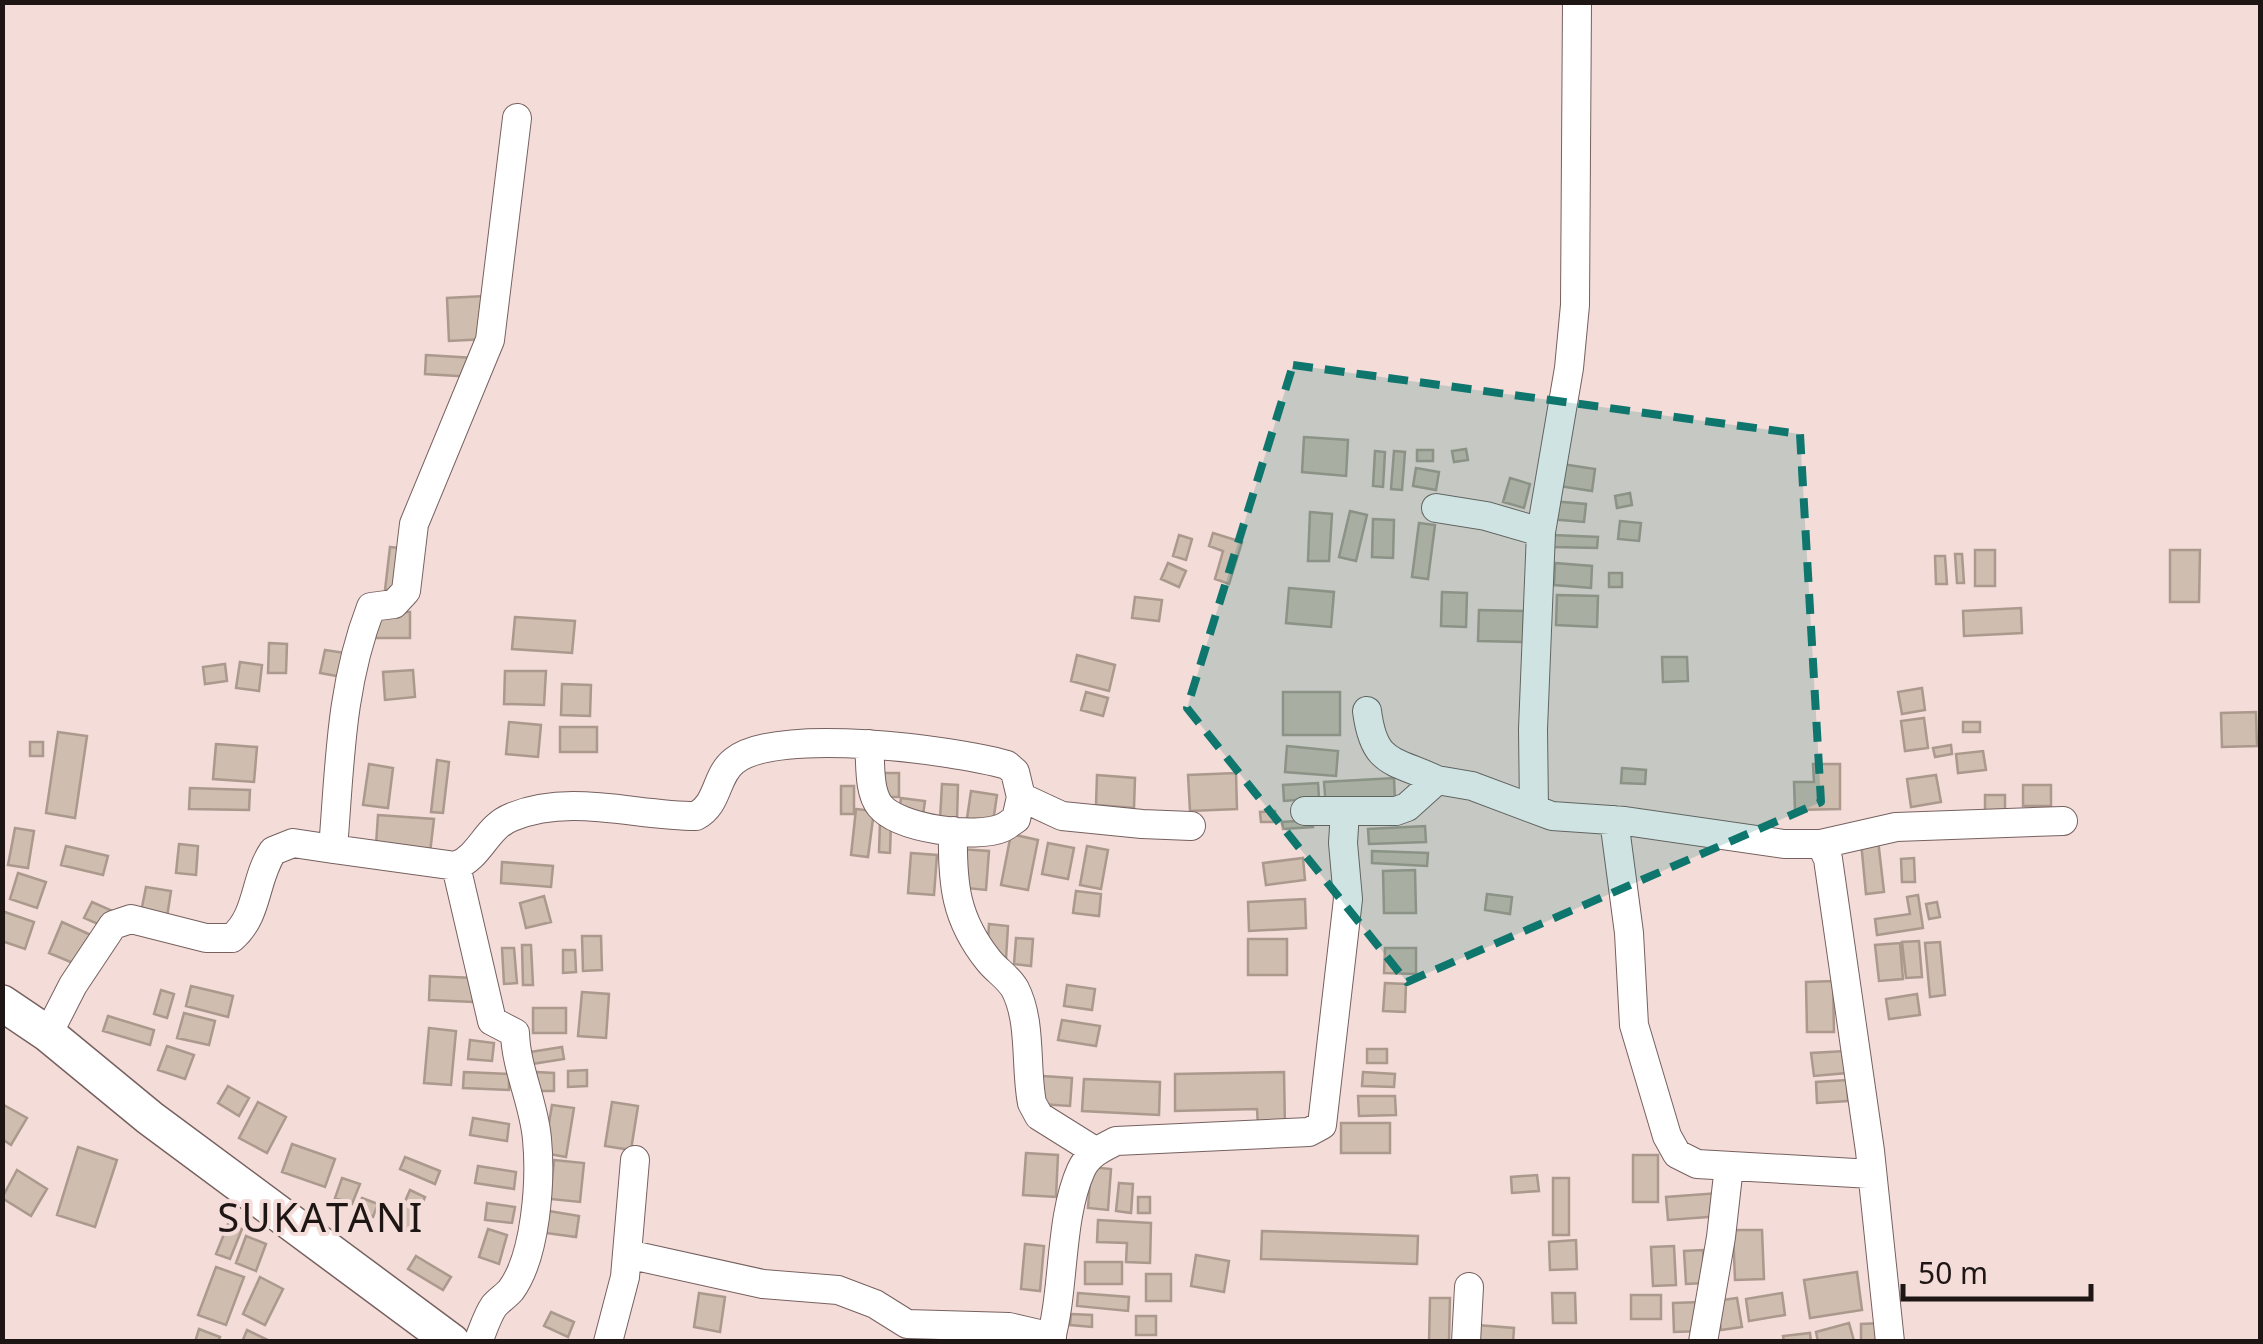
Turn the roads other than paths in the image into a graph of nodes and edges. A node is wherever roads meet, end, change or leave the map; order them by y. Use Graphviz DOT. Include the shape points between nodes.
graph roads {
  1 [pos="1577,2"];
  2 [pos="517,118"];
  3 [pos="1436,508"];
  4 [pos="1541,532"];
  5 [pos="1367,711"];
  6 [pos="869,744"];
  7 [pos="1437,780"];
  8 [pos="1020,797"];
  9 [pos="1534,810"];
  10 [pos="1304,811"];
  11 [pos="1345,811"];
  12 [pos="1614,820"];
  13 [pos="2063,821"];
  14 [pos="1190,826"];
  15 [pos="954,832"];
  16 [pos="1821,844"];
  17 [pos="333,849"];
  18 [pos="456,866"];
  19 [pos="2,1003"];
  20 [pos="48,1034"];
  21 [pos="1095,1151"];
  22 [pos="636,1160"];
  23 [pos="1729,1166"];
  24 [pos="1872,1174"];
  25 [pos="627,1254"];
  26 [pos="1469,1287"];
  27 [pos="1051,1339"];
  28 [pos="452,1342"];
  29 [pos="478,1342"];
  30 [pos="608,1342"];
  31 [pos="1466,1342"];
  32 [pos="1704,1342"];
  33 [pos="1890,1342"];
  1 -- 4 [label="street" via="1575,305"];
  2 -- 17 [label="street" via="490,340 414,524 406,591 394,604 371,607 352,661"];
  3 -- 4 [label="street"];
  4 -- 9 [label="street"];
  5 -- 7 [label="street" via="1380,754"];
  6 -- 8 [label="street" via="1007,765"];
  6 -- 15 [label="street" via="880,806 901,822"];
  6 -- 18 [label="street" via="757,748 733,761 706,811 696,816 582,806 518,814"];
  7 -- 9 [label="street"];
  7 -- 11 [label="street" via="1396,811"];
  8 -- 14 [label="street" via="1062,816"];
  8 -- 15 [label="street" via="1016,818 1001,828"];
  9 -- 12 [label="street"];
  10 -- 11 [label="street"];
  11 -- 21 [label="street" via="1348,899 1322,1125 1309,1132 1116,1141"];
  12 -- 16 [label="street"];
  12 -- 23 [label="street" via="1634,1025 1667,1136 1685,1160"];
  13 -- 16 [label="street" via="1896,827"];
  15 -- 21 [label="street" via="952,879 962,918 1022,1007 1032,1103 1039,1116"];
  16 -- 24 [label="street"];
  17 -- 18 [label="street"];
  17 -- 20 [label="street" via="293,844 273,851 252,912 232,938 130,919 113,925"];
  18 -- 29 [label="street" via="492,1020 515,1033 537,1140 527,1253"];
  19 -- 20 [label="main road"];
  20 -- 28 [label="main road"];
  21 -- 27 [label="street" via="1081,1169 1071,1210"];
  22 -- 25 [label="street"];
  23 -- 24 [label="street"];
  23 -- 32 [label="street"];
  24 -- 33 [label="street"];
  25 -- 27 [label="street" via="763,1284 838,1290 908,1324 1008,1328"];
  25 -- 30 [label="street"];
  26 -- 31 [label="street"];
}
